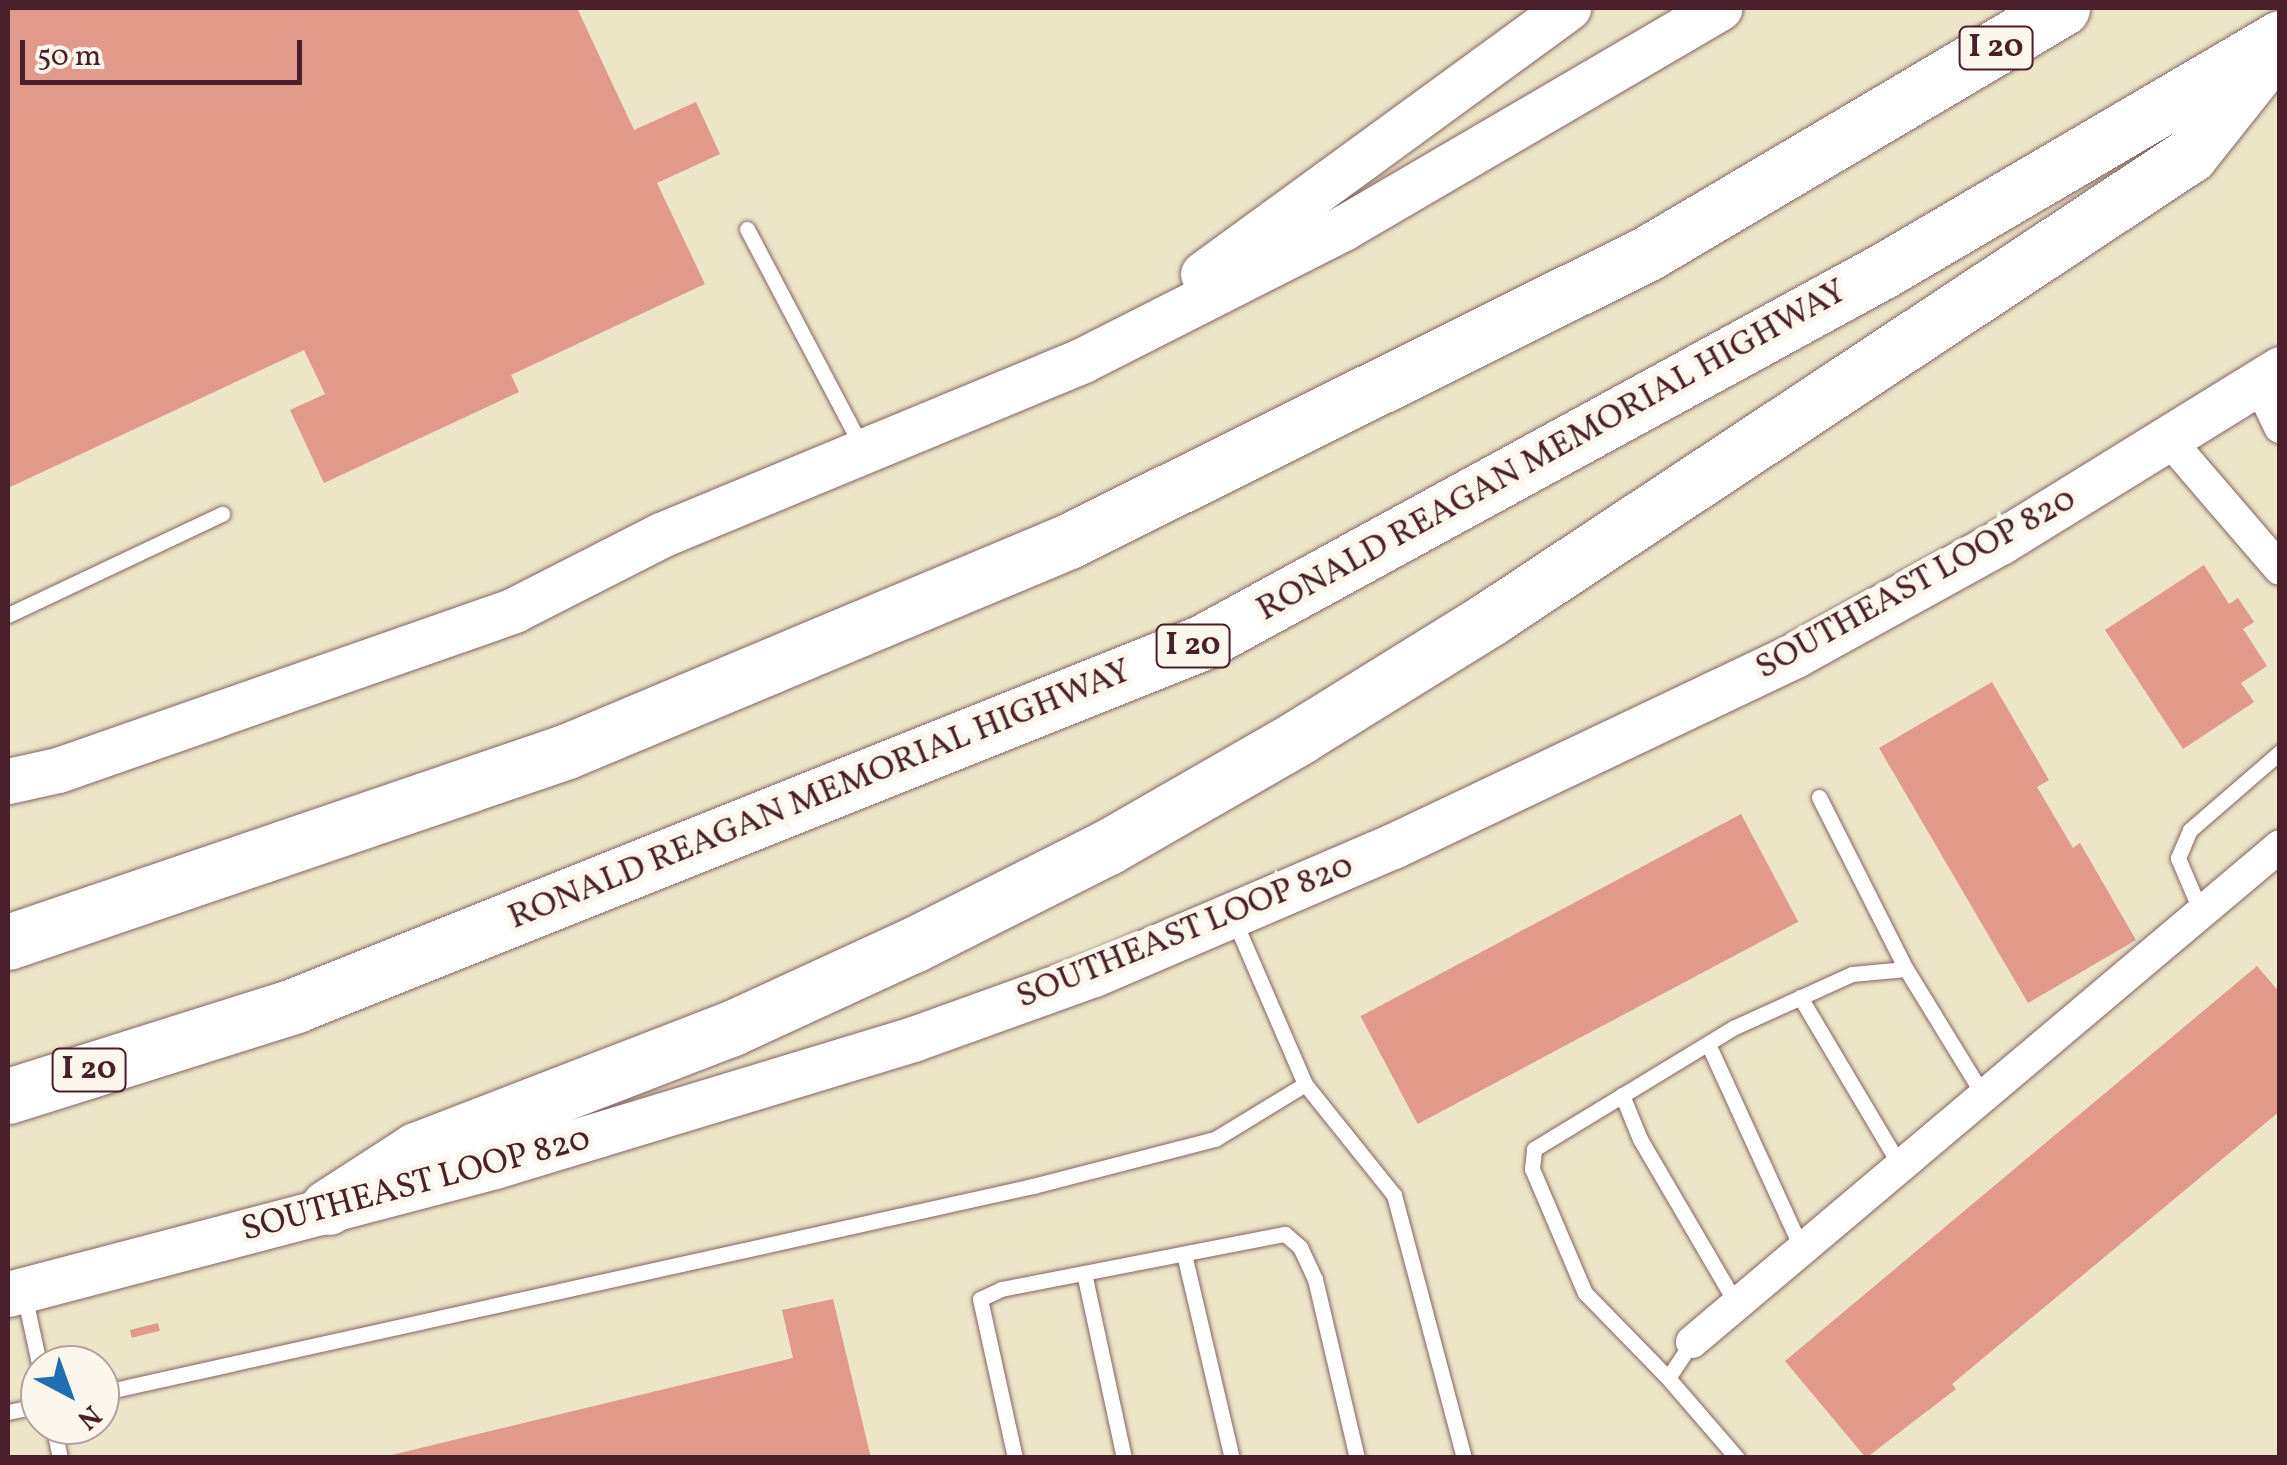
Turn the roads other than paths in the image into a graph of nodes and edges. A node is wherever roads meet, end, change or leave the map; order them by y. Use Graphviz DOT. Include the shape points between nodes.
graph roads {
  1 [pos="1568,8"];
  2 [pos="1720,8"];
  3 [pos="2062,8"];
  4 [pos="2280,40"];
  5 [pos="747,229"];
  6 [pos="1083,360"];
  7 [pos="2269,376"];
  8 [pos="2280,427"];
  9 [pos="2169,440"];
  10 [pos="864,451"];
  11 [pos="222,514"];
  12 [pos="2280,569"];
  13 [pos="8,614"];
  14 [pos="2280,752"];
  15 [pos="8,781"];
  16 [pos="1818,797"];
  17 [pos="2277,854"];
  18 [pos="2201,912"];
  19 [pos="1232,915"];
  20 [pos="8,942"];
  21 [pos="1906,969"];
  22 [pos="1800,998"];
  23 [pos="1708,1044"];
  24 [pos="1306,1084"];
  25 [pos="1982,1093"];
  26 [pos="1622,1095"];
  27 [pos="8,1096"];
  28 [pos="1900,1164"];
  29 [pos="328,1208"];
  30 [pos="1802,1249"];
  31 [pos="1184,1254"];
  32 [pos="1084,1273"];
  33 [pos="15,1292"];
  34 [pos="1738,1305"];
  35 [pos="1692,1342"];
  36 [pos="32,1345"];
  37 [pos="1668,1378"];
  38 [pos="120,1388"];
  39 [pos="1015,1458"];
  40 [pos="1124,1458"];
  41 [pos="1232,1458"];
  42 [pos="1357,1458"];
  43 [pos="1464,1458"];
  44 [pos="1737,1458"];
  1 -- 6 [label="main road"];
  2 -- 6 [label="main road" via="1343,228"];
  3 -- 20 [label="highway, I 20" via="1648,253 1069,541 565,752"];
  4 -- 27 [label="highway, RONALD REAGAN MEMORIAL HIGHWAY / I 20" via="1883,271 1204,642 296,1005"];
  4 -- 29 [label="highway" via="2190,155 1299,738 1108,847 913,946 730,1029 416,1150"];
  5 -- 10 [label="lane"];
  6 -- 10 [label="main road"];
  7 -- 8 [label="street"];
  7 -- 9 [label="main road, SOUTHEAST LOOP 820"];
  9 -- 12 [label="street"];
  9 -- 19 [label="main road, SOUTHEAST LOOP 820" via="1795,655"];
  10 -- 15 [label="main road" via="661,535 514,610 58,770"];
  11 -- 13 [label="lane"];
  14 -- 18 [label="lane" via="2190,830 2178,858"];
  16 -- 21 [label="lane"];
  17 -- 18 [label="street"];
  18 -- 25 [label="street"];
  19 -- 24 [label="lane"];
  19 -- 29 [label="main road, SOUTHEAST LOOP 820" via="913,1040 495,1166"];
  21 -- 22 [label="lane" via="1852,974"];
  21 -- 25 [label="lane"];
  22 -- 23 [label="lane"];
  22 -- 28 [label="lane"];
  23 -- 26 [label="lane"];
  23 -- 30 [label="lane"];
  24 -- 38 [label="lane" via="1215,1139 1169,1155"];
  24 -- 43 [label="lane" via="1394,1195"];
  25 -- 28 [label="street"];
  26 -- 34 [label="lane" via="1649,1156"];
  26 -- 37 [label="lane" via="1554,1131 1534,1148 1532,1169 1585,1293"];
  28 -- 30 [label="street"];
  29 -- 33 [label="main road, SOUTHEAST LOOP 820"];
  30 -- 34 [label="street"];
  31 -- 32 [label="lane"];
  31 -- 41 [label="lane"];
  31 -- 42 [label="lane" via="1285,1234 1300,1247 1315,1279"];
  32 -- 39 [label="lane" via="980,1299"];
  32 -- 40 [label="lane"];
  33 -- 36 [label="lane"];
  34 -- 35 [label="street"];
  35 -- 37 [label="lane"];
  37 -- 44 [label="lane"];
}
